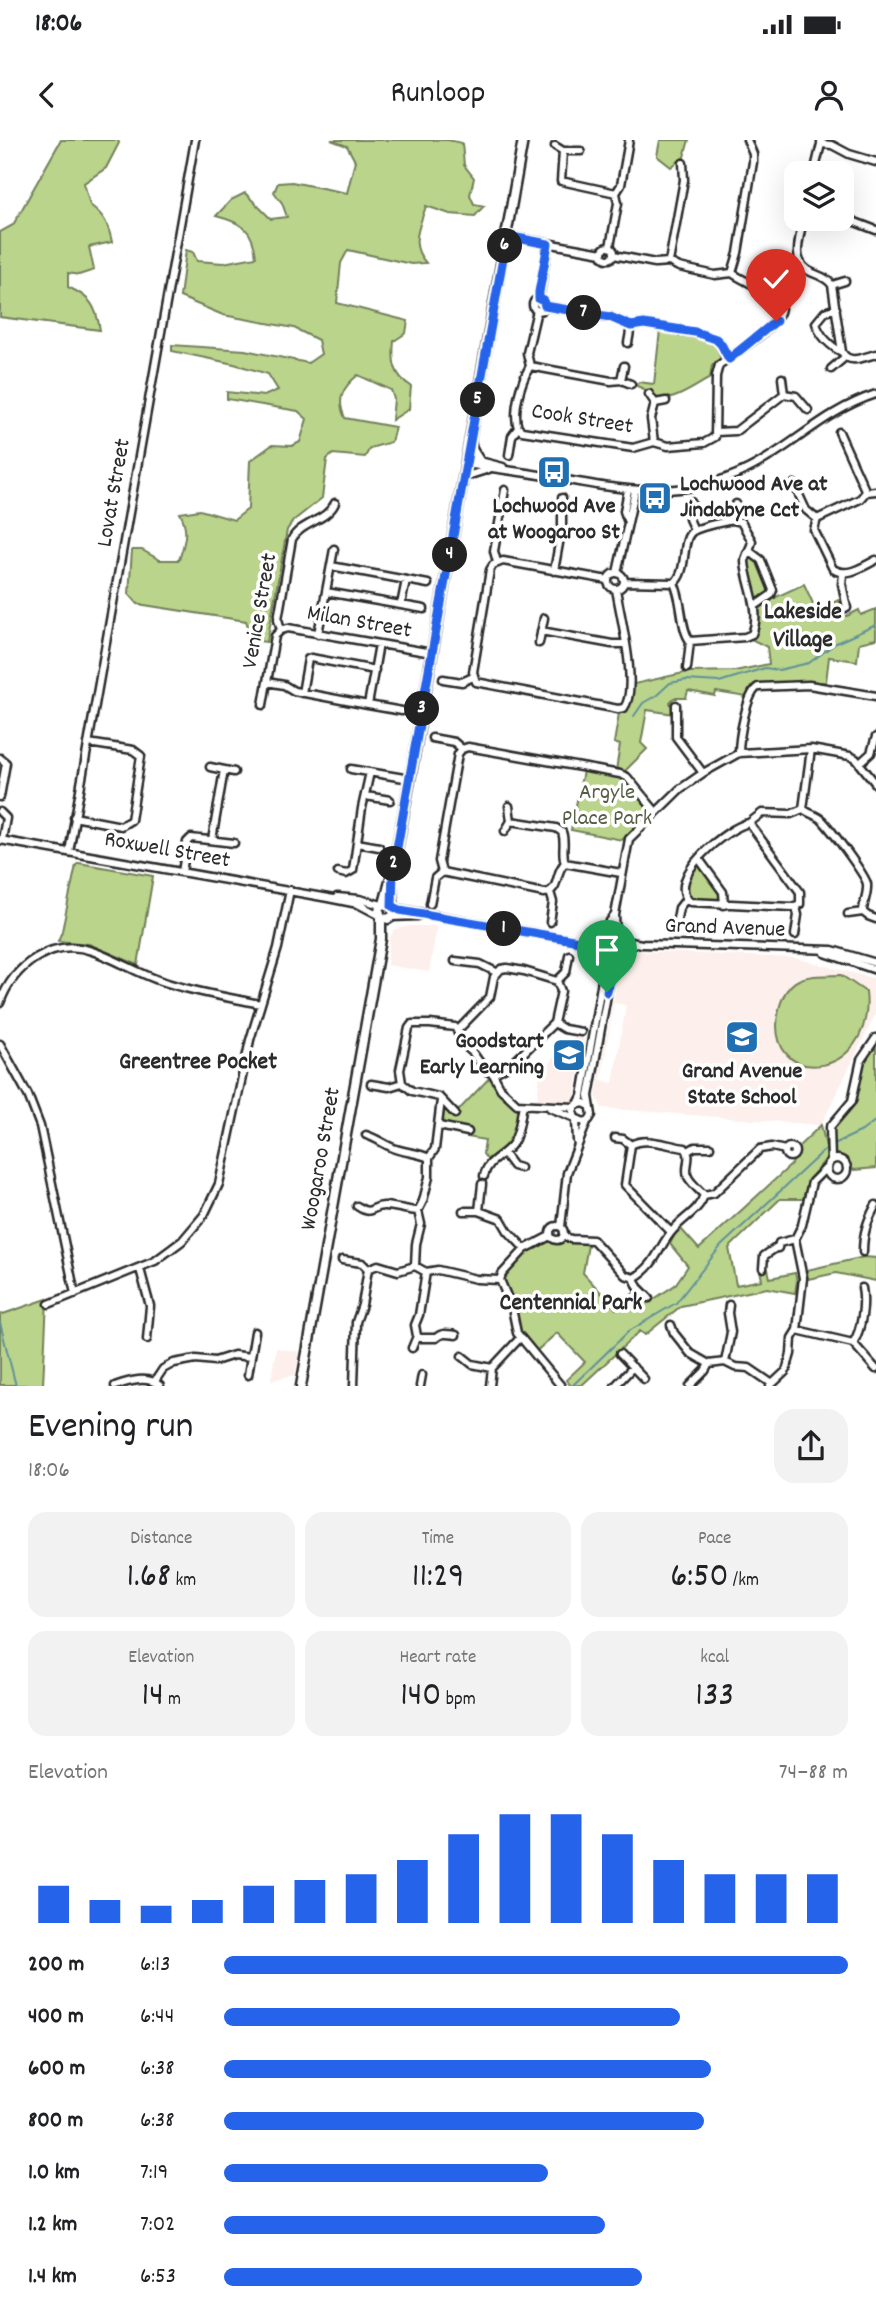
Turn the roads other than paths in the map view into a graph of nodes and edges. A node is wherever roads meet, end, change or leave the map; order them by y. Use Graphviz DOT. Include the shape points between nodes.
graph roads {
  1 [pos="195,140"];
  2 [pos="523,140"];
  3 [pos="629,140"];
  4 [pos="747,140"];
  5 [pos="821,142"];
  6 [pos="555,146"];
  7 [pos="563,151"];
  8 [pos="581,151"];
  9 [pos="817,161"];
  10 [pos="876,162"];
  11 [pos="683,163"];
  12 [pos="615,193"];
  13 [pos="854,222"];
  14 [pos="876,230"];
  15 [pos="802,231"];
  16 [pos="507,236"];
  17 [pos="548,244"];
  18 [pos="610,247"];
  19 [pos="602,253"];
  20 [pos="614,255"];
  21 [pos="669,262"];
  22 [pos="732,272"];
  23 [pos="845,281"];
  24 [pos="832,285"];
  25 [pos="539,299"];
  26 [pos="545,306"];
  27 [pos="836,308"];
  28 [pos="537,310"];
  29 [pos="631,326"];
  30 [pos="628,343"];
  31 [pos="843,354"];
  32 [pos="876,354"];
  33 [pos="729,359"];
  34 [pos="530,366"];
  35 [pos="624,366"];
  36 [pos="831,369"];
  37 [pos="782,378"];
  38 [pos="621,380"];
  39 [pos="631,384"];
  40 [pos="649,394"];
  41 [pos="784,394"];
  42 [pos="876,394"];
  43 [pos="666,401"];
  44 [pos="655,403"];
  45 [pos="808,410"];
  46 [pos="518,428"];
  47 [pos="716,432"];
  48 [pos="839,432"];
  49 [pos="471,440"];
  50 [pos="654,442"];
  51 [pos="509,455"];
  52 [pos="480,460"];
  53 [pos="467,461"];
  54 [pos="494,469"];
  55 [pos="508,469"];
  56 [pos="464,477"];
  57 [pos="794,484"];
  58 [pos="505,490"];
  59 [pos="631,491"];
  60 [pos="876,491"];
  61 [pos="866,492"];
  62 [pos="562,498"];
  63 [pos="691,502"];
  64 [pos="335,503"];
  65 [pos="736,504"];
  66 [pos="817,519"];
  67 [pos="736,520"];
  68 [pos="694,530"];
  69 [pos="334,549"];
  70 [pos="749,551"];
  71 [pos="876,560"];
  72 [pos="497,562"];
  73 [pos="331,566"];
  74 [pos="554,570"];
  75 [pos="617,573"];
  76 [pos="843,574"];
  77 [pos="406,580"];
  78 [pos="608,580"];
  79 [pos="624,582"];
  80 [pos="674,583"];
  81 [pos="428,584"];
  82 [pos="616,589"];
  83 [pos="326,592"];
  84 [pos="401,605"];
  85 [pos="755,606"];
  86 [pos="847,608"];
  87 [pos="424,609"];
  88 [pos="544,618"];
  89 [pos="281,629"];
  90 [pos="541,631"];
  91 [pos="318,634"];
  92 [pos="690,641"];
  93 [pos="539,643"];
  94 [pos="379,644"];
  95 [pos="625,644"];
  96 [pos="432,653"];
  97 [pos="687,668"];
  98 [pos="375,670"];
  99 [pos="473,677"];
  100 [pos="443,679"];
  101 [pos="267,682"];
  102 [pos="302,693"];
  103 [pos="876,696"];
  104 [pos="263,705"];
  105 [pos="368,705"];
  106 [pos="676,705"];
  107 [pos="402,710"];
  108 [pos="876,737"];
  109 [pos="432,738"];
  110 [pos="88,743"];
  111 [pos="462,749"];
  112 [pos="811,749"];
  113 [pos="740,754"];
  114 [pos="0,758"];
  115 [pos="860,763"];
  116 [pos="210,768"];
  117 [pos="351,769"];
  118 [pos="224,770"];
  119 [pos="234,772"];
  120 [pos="370,772"];
  121 [pos="703,773"];
  122 [pos="410,779"];
  123 [pos="876,784"];
  124 [pos="366,796"];
  125 [pos="0,797"];
  126 [pos="390,800"];
  127 [pos="509,806"];
  128 [pos="803,809"];
  129 [pos="656,811"];
  130 [pos="0,812"];
  131 [pos="74,817"];
  132 [pos="511,821"];
  133 [pos="750,823"];
  134 [pos="505,831"];
  135 [pos="1,840"];
  136 [pos="212,840"];
  137 [pos="234,843"];
  138 [pos="357,843"];
  139 [pos="379,847"];
  140 [pos="69,852"];
  141 [pos="699,859"];
  142 [pos="565,863"];
  143 [pos="354,865"];
  144 [pos="362,869"];
  145 [pos="182,872"];
  146 [pos="338,872"];
  147 [pos="442,872"];
  148 [pos="621,873"];
  149 [pos="290,890"];
  150 [pos="550,892"];
  151 [pos="686,899"];
  152 [pos="430,904"];
  153 [pos="724,905"];
  154 [pos="796,907"];
  155 [pos="387,911"];
  156 [pos="863,912"];
  157 [pos="848,914"];
  158 [pos="614,915"];
  159 [pos="876,919"];
  160 [pos="550,922"];
  161 [pos="675,929"];
  162 [pos="795,935"];
  163 [pos="606,938"];
  164 [pos="617,939"];
  165 [pos="579,941"];
  166 [pos="642,944"];
  167 [pos="605,949"];
  168 [pos="616,949"];
  169 [pos="808,950"];
  170 [pos="569,955"];
  171 [pos="455,961"];
  172 [pos="876,963"];
  173 [pos="876,970"];
  174 [pos="496,972"];
  175 [pos="557,981"];
  176 [pos="0,1003"];
  177 [pos="260,1004"];
  178 [pos="554,1023"];
  179 [pos="458,1030"];
  180 [pos="581,1032"];
  181 [pos="876,1038"];
  182 [pos="0,1044"];
  183 [pos="493,1074"];
  184 [pos="402,1083"];
  185 [pos="371,1084"];
  186 [pos="441,1100"];
  187 [pos="523,1105"];
  188 [pos="576,1106"];
  189 [pos="590,1106"];
  190 [pos="548,1108"];
  191 [pos="455,1114"];
  192 [pos="576,1119"];
  193 [pos="587,1122"];
  194 [pos="439,1126"];
  195 [pos="468,1132"];
  196 [pos="366,1135"];
  197 [pos="615,1139"];
  198 [pos="631,1145"];
  199 [pos="576,1147"];
  200 [pos="710,1147"];
  201 [pos="832,1149"];
  202 [pos="785,1150"];
  203 [pos="688,1151"];
  204 [pos="504,1154"];
  205 [pos="429,1158"];
  206 [pos="841,1159"];
  207 [pos="829,1163"];
  208 [pos="520,1168"];
  209 [pos="819,1175"];
  210 [pos="832,1177"];
  211 [pos="704,1195"];
  212 [pos="876,1205"];
  213 [pos="356,1206"];
  214 [pos="418,1211"];
  215 [pos="463,1211"];
  216 [pos="479,1211"];
  217 [pos="561,1227"];
  218 [pos="671,1232"];
  219 [pos="551,1236"];
  220 [pos="563,1236"];
  221 [pos="795,1240"];
  222 [pos="526,1249"];
  223 [pos="863,1252"];
  224 [pos="342,1260"];
  225 [pos="415,1266"];
  226 [pos="764,1268"];
  227 [pos="139,1269"];
  228 [pos="368,1269"];
  229 [pos="426,1272"];
  230 [pos="634,1278"];
  231 [pos="500,1280"];
  232 [pos="862,1288"];
  233 [pos="75,1294"];
  234 [pos="649,1298"];
  235 [pos="49,1304"];
  236 [pos="729,1305"];
  237 [pos="671,1325"];
  238 [pos="797,1330"];
  239 [pos="255,1332"];
  240 [pos="456,1335"];
  241 [pos="417,1336"];
  242 [pos="520,1338"];
  243 [pos="147,1339"];
  244 [pos="853,1343"];
  245 [pos="412,1348"];
  246 [pos="620,1353"];
  247 [pos="462,1356"];
  248 [pos="251,1357"];
  249 [pos="725,1362"];
  250 [pos="709,1364"];
  251 [pos="633,1367"];
  252 [pos="492,1368"];
  253 [pos="876,1369"];
  254 [pos="247,1375"];
  255 [pos="422,1375"];
  256 [pos="644,1379"];
  257 [pos="158,1383"];
  258 [pos="685,1384"];
  259 [pos="770,1384"];
  260 [pos="115,1385"];
  261 [pos="301,1385"];
  262 [pos="354,1385"];
  263 [pos="420,1385"];
  264 [pos="491,1385"];
  265 [pos="561,1385"];
  266 [pos="615,1385"];
  1 -- 110 [label="street, Lovat Street"];
  2 -- 16 [label="main road, Woogaroo Street"];
  3 -- 12 [label="street" via="621,185"];
  4 -- 22 [label="street" via="753,162"];
  5 -- 9 [label="street"];
  5 -- 10 [label="street"];
  6 -- 7 [label="street"];
  7 -- 8 [label="street"];
  7 -- 12 [label="street" via="561,181"];
  11 -- 21 [label="street"];
  12 -- 18 [label="street" via="618,203"];
  13 -- 14 [label="street"];
  15 -- 24 [label="street" via="799,265"];
  16 -- 17 [label="street"];
  16 -- 49 [label="main road, Woogaroo Street"];
  17 -- 19 [label="street"];
  17 -- 25 [label="street"];
  18 -- 19 [label="street"];
  18 -- 20 [label="street"];
  19 -- 20 [label="street" via="607,259"];
  20 -- 21 [label="street"];
  21 -- 22 [label="street" via="715,275"];
  22 -- 33 [label="street" via="771,296 781,313"];
  23 -- 24 [label="street"];
  24 -- 27 [label="street"];
  25 -- 26 [label="street"];
  25 -- 28 [label="street" via="533,304"];
  26 -- 28 [label="street"];
  26 -- 29 [label="street" via="610,317"];
  27 -- 31 [label="street"];
  27 -- 31 [label="street" via="816,323"];
  28 -- 34 [label="street, Cook Street" via="527,353"];
  29 -- 30 [label="street"];
  29 -- 33 [label="street" via="644,324 716,339"];
  31 -- 32 [label="street" via="854,359"];
  31 -- 36 [label="street"];
  33 -- 47 [label="street" via="719,365 716,376"];
  34 -- 38 [label="street"];
  34 -- 46 [label="street, Cook Street" via="523,379"];
  35 -- 38 [label="street"];
  37 -- 41 [label="street"];
  38 -- 39 [label="street"];
  40 -- 44 [label="street"];
  41 -- 45 [label="street" via="796,396"];
  41 -- 47 [label="street, Cook Street" via="736,431"];
  42 -- 59 [label="street" via="827,416 764,460 730,477 682,489"];
  43 -- 44 [label="street"];
  44 -- 50 [label="street" via="651,419"];
  46 -- 50 [label="street, Cook Street" via="633,448"];
  46 -- 51 [label="street, Cook Street"];
  47 -- 50 [label="street, Cook Street" via="704,443 668,446"];
  48 -- 61 [label="street"];
  49 -- 52 [label="street"];
  49 -- 53 [label="main road, Woogaroo Street"];
  52 -- 53 [label="street"];
  52 -- 55 [label="street"];
  53 -- 54 [label="street"];
  53 -- 56 [label="main road, Woogaroo Street"];
  54 -- 55 [label="street"];
  54 -- 56 [label="street"];
  55 -- 59 [label="street"];
  56 -- 96 [label="main road, Woogaroo Street"];
  57 -- 66 [label="street" via="806,510"];
  58 -- 72 [label="street" via="494,551"];
  59 -- 75 [label="street" via="632,513"];
  60 -- 61 [label="street"];
  61 -- 66 [label="street"];
  62 -- 74 [label="street"];
  63 -- 68 [label="street" via="689,519"];
  64 -- 89 [label="street, Venice Street" via="331,511 292,539 278,619"];
  65 -- 67 [label="street"];
  66 -- 76 [label="street" via="814,530 833,569"];
  67 -- 68 [label="street"];
  67 -- 70 [label="street" via="752,541"];
  68 -- 80 [label="street" via="688,537 681,577"];
  69 -- 73 [label="street"];
  70 -- 85 [label="street" via="745,560"];
  70 -- 85 [label="street" via="761,560 773,590"];
  71 -- 76 [label="street"];
  72 -- 74 [label="street"];
  72 -- 99 [label="street" via="490,570"];
  73 -- 77 [label="street"];
  73 -- 83 [label="street"];
  74 -- 78 [label="street"];
  75 -- 78 [label="street"];
  75 -- 79 [label="street"];
  76 -- 86 [label="street"];
  77 -- 81 [label="street"];
  77 -- 84 [label="street"];
  78 -- 82 [label="street"];
  79 -- 80 [label="street"];
  79 -- 82 [label="street"];
  80 -- 92 [label="street"];
  82 -- 95 [label="street"];
  83 -- 84 [label="street"];
  83 -- 91 [label="street"];
  84 -- 87 [label="street"];
  85 -- 92 [label="street" via="752,634"];
  88 -- 90 [label="street"];
  89 -- 91 [label="street, Milan Street"];
  89 -- 101 [label="street, Venice Street" via="275,636"];
  90 -- 93 [label="street"];
  90 -- 95 [label="street"];
  91 -- 94 [label="street, Milan Street"];
  92 -- 97 [label="street"];
  94 -- 96 [label="street, Milan Street"];
  94 -- 98 [label="street"];
  95 -- 99 [label="street" via="631,680 624,708 481,684"];
  96 -- 122 [label="main road, Woogaroo Street"];
  98 -- 102 [label="street" via="311,658"];
  98 -- 105 [label="street"];
  99 -- 100 [label="street" via="462,682"];
  101 -- 102 [label="street"];
  101 -- 104 [label="street, Venice Street"];
  102 -- 105 [label="street"];
  103 -- 113 [label="street" via="809,685 758,687 750,695"];
  105 -- 107 [label="street"];
  106 -- 121 [label="street" via="676,737"];
  108 -- 115 [label="street" via="871,753"];
  109 -- 111 [label="street" via="454,742"];
  110 -- 131 [label="street, Lovat Street"];
  110 -- 131 [label="street" via="133,750 141,756 131,820 121,826"];
  111 -- 129 [label="street" via="620,774"];
  111 -- 147 [label="street" via="439,861"];
  112 -- 113 [label="street"];
  112 -- 115 [label="street" via="850,756"];
  112 -- 128 [label="street"];
  113 -- 121 [label="street"];
  114 -- 125 [label="street" via="6,763"];
  115 -- 123 [label="street"];
  116 -- 118 [label="street"];
  117 -- 120 [label="street"];
  118 -- 119 [label="street"];
  118 -- 136 [label="street"];
  120 -- 122 [label="street"];
  120 -- 124 [label="street"];
  121 -- 129 [label="street"];
  122 -- 155 [label="main road, Woogaroo Street"];
  124 -- 126 [label="street"];
  124 -- 138 [label="street"];
  127 -- 132 [label="street"];
  128 -- 133 [label="street" via="791,814 762,813"];
  128 -- 156 [label="street" via="821,819 862,871 867,881"];
  129 -- 148 [label="street" via="629,839"];
  130 -- 135 [label="street" via="6,818"];
  131 -- 140 [label="street, Lovat Street"];
  132 -- 134 [label="street"];
  132 -- 142 [label="street" via="562,832"];
  133 -- 141 [label="street" via="725,833"];
  133 -- 154 [label="street" via="800,892"];
  135 -- 140 [label="street, Roxwell Street"];
  136 -- 137 [label="street"];
  136 -- 145 [label="street" via="189,840"];
  138 -- 139 [label="street"];
  138 -- 143 [label="street"];
  140 -- 145 [label="street, Roxwell Street"];
  141 -- 151 [label="street" via="687,874"];
  141 -- 153 [label="street" via="723,891"];
  142 -- 148 [label="street"];
  142 -- 150 [label="street"];
  143 -- 144 [label="street"];
  143 -- 146 [label="street" via="350,873"];
  145 -- 149 [label="street, Roxwell Street"];
  147 -- 150 [label="street"];
  147 -- 152 [label="street" via="435,878"];
  148 -- 158 [label="street"];
  149 -- 155 [label="street, Roxwell Street"];
  149 -- 177 [label="street"];
  150 -- 160 [label="street"];
  151 -- 153 [label="street"];
  151 -- 161 [label="street"];
  153 -- 154 [label="street"];
  154 -- 162 [label="street"];
  155 -- 165 [label="street, Grand Avenue"];
  155 -- 261 [label="main road, Woogaroo Street"];
  156 -- 157 [label="street"];
  156 -- 159 [label="street"];
  158 -- 163 [label="street"];
  158 -- 164 [label="street"];
  163 -- 164 [label="street, Grand Avenue"];
  163 -- 165 [label="street, Grand Avenue"];
  163 -- 167 [label="street"];
  164 -- 166 [label="street, Grand Avenue"];
  164 -- 168 [label="street"];
  165 -- 167 [label="street, Grand Avenue"];
  166 -- 168 [label="street, Grand Avenue"];
  166 -- 169 [label="street, Grand Avenue"];
  167 -- 168 [label="street, Grand Avenue"];
  167 -- 188 [label="street" via="582,1096"];
  168 -- 189 [label="street"];
  169 -- 172 [label="street, Grand Avenue" via="832,950"];
  169 -- 173 [label="street, Grand Avenue"];
  170 -- 175 [label="street" via="566,972"];
  171 -- 174 [label="street" via="480,964"];
  174 -- 175 [label="street" via="507,968"];
  174 -- 179 [label="street" via="490,996"];
  175 -- 178 [label="street" via="561,991"];
  176 -- 177 [label="street" via="26,964 46,953 71,948 93,951 181,987"];
  177 -- 227 [label="street" via="223,1169 212,1199 182,1241"];
  178 -- 180 [label="street"];
  178 -- 183 [label="street" via="513,1063"];
  179 -- 183 [label="street" via="464,1045"];
  179 -- 184 [label="street" via="451,1025 412,1024 400,1070"];
  181 -- 201 [label="street" via="861,1060 848,1107 830,1127"];
  182 -- 233 [label="street" via="40,1126"];
  183 -- 187 [label="street" via="513,1102"];
  184 -- 185 [label="street" via="388,1087"];
  184 -- 186 [label="street"];
  186 -- 191 [label="street"];
  186 -- 194 [label="street"];
  187 -- 190 [label="street"];
  187 -- 204 [label="street" via="518,1133"];
  188 -- 189 [label="street"];
  188 -- 190 [label="street"];
  188 -- 192 [label="street"];
  189 -- 193 [label="street" via="592,1115"];
  190 -- 192 [label="street"];
  192 -- 193 [label="street"];
  192 -- 199 [label="street"];
  193 -- 199 [label="street"];
  194 -- 195 [label="street"];
  194 -- 205 [label="street"];
  196 -- 205 [label="street"];
  197 -- 198 [label="street"];
  198 -- 203 [label="street" via="638,1141 664,1143"];
  198 -- 218 [label="street" via="625,1185"];
  199 -- 217 [label="street" via="567,1173"];
  200 -- 203 [label="street"];
  201 -- 206 [label="street"];
  201 -- 207 [label="street"];
  202 -- 211 [label="street" via="760,1149 714,1193"];
  203 -- 211 [label="street" via="689,1179"];
  204 -- 208 [label="street"];
  204 -- 216 [label="street" via="489,1163"];
  205 -- 214 [label="street" via="429,1177"];
  206 -- 207 [label="street"];
  206 -- 210 [label="street" via="848,1168 846,1174"];
  207 -- 209 [label="street"];
  207 -- 210 [label="street"];
  209 -- 210 [label="street"];
  209 -- 221 [label="street" via="812,1182"];
  211 -- 218 [label="street" via="701,1205"];
  212 -- 223 [label="street" via="863,1237"];
  213 -- 214 [label="street" via="365,1211 381,1206"];
  214 -- 225 [label="street" via="421,1224"];
  215 -- 216 [label="street"];
  216 -- 222 [label="street" via="500,1219"];
  217 -- 219 [label="street" via="552,1227"];
  217 -- 220 [label="street"];
  218 -- 230 [label="street" via="656,1259"];
  219 -- 220 [label="street" via="556,1240"];
  219 -- 222 [label="street"];
  220 -- 230 [label="street" via="593,1240 625,1275"];
  221 -- 226 [label="street" via="779,1243 779,1249 764,1256"];
  221 -- 238 [label="street" via="803,1278"];
  222 -- 231 [label="street"];
  224 -- 228 [label="street" via="362,1263"];
  225 -- 228 [label="street" via="398,1271 378,1265"];
  225 -- 229 [label="street"];
  227 -- 233 [label="street"];
  227 -- 243 [label="street" via="150,1306"];
  228 -- 262 [label="street" via="356,1322"];
  229 -- 231 [label="street"];
  229 -- 241 [label="street" via="415,1325"];
  230 -- 234 [label="street"];
  231 -- 242 [label="street"];
  232 -- 244 [label="street" via="864,1300"];
  233 -- 235 [label="street"];
  236 -- 249 [label="street" via="731,1332"];
  237 -- 250 [label="street" via="690,1353"];
  238 -- 244 [label="street"];
  238 -- 259 [label="street" via="786,1371"];
  239 -- 248 [label="street"];
  240 -- 241 [label="street"];
  241 -- 245 [label="street"];
  242 -- 252 [label="street"];
  242 -- 265 [label="street"];
  244 -- 253 [label="street"];
  246 -- 251 [label="street"];
  247 -- 252 [label="street" via="472,1364"];
  248 -- 254 [label="street"];
  248 -- 257 [label="street" via="174,1363 163,1369"];
  249 -- 250 [label="street"];
  249 -- 259 [label="street" via="749,1368"];
  250 -- 258 [label="street"];
  251 -- 256 [label="street"];
  251 -- 266 [label="street"];
  252 -- 264 [label="street"];
  255 -- 263 [label="street"];
  257 -- 260 [label="street" via="143,1379"];
}
